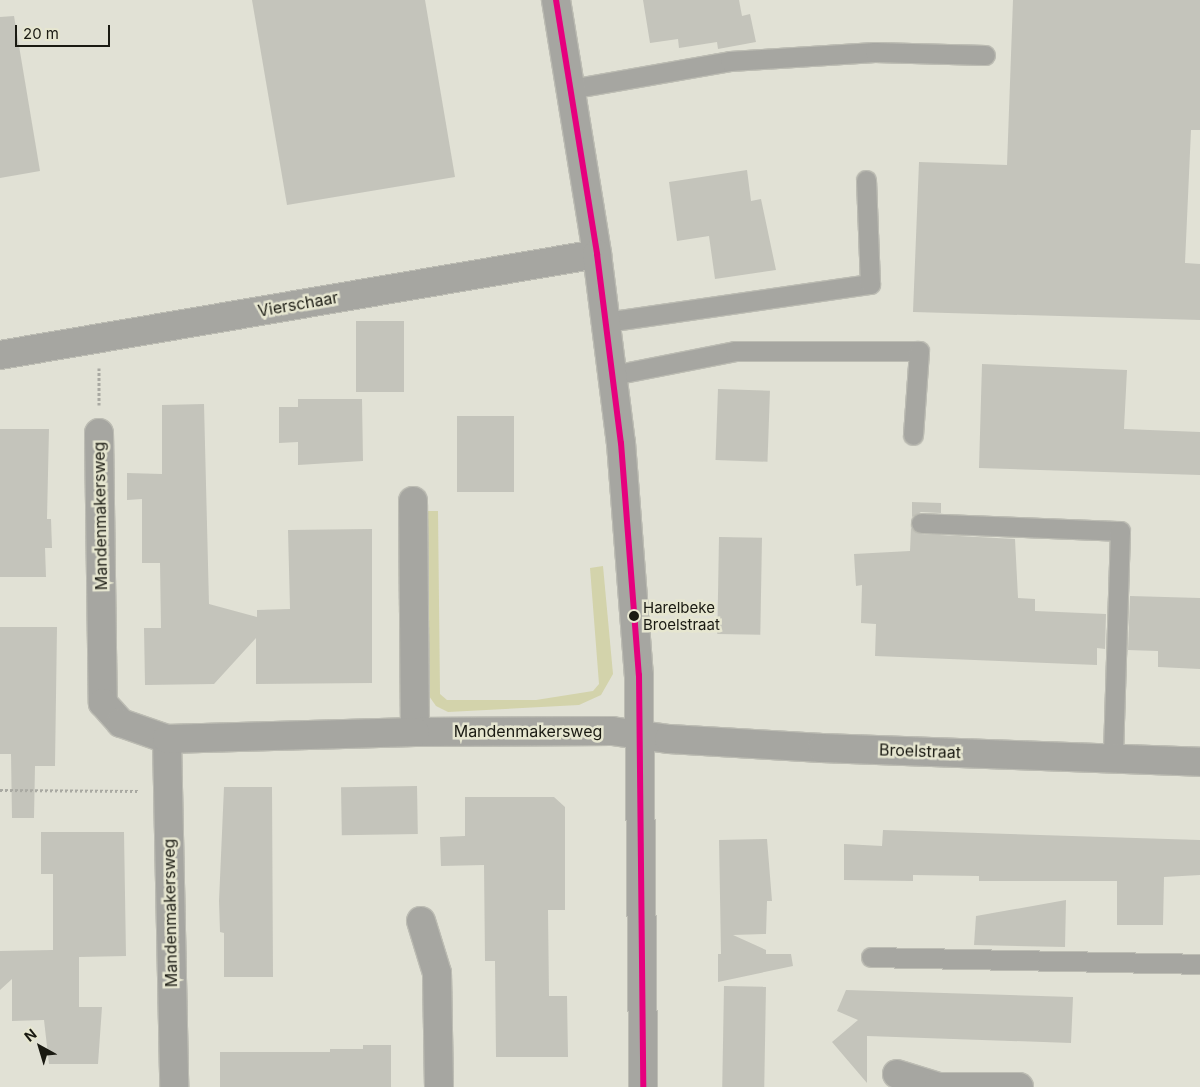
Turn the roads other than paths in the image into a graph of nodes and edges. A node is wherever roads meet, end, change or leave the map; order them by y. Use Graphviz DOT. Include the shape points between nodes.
graph roads {
  1 [pos="556,0"];
  2 [pos="985,55"];
  3 [pos="570,89"];
  4 [pos="866,180"];
  5 [pos="597,254"];
  6 [pos="606,322"];
  7 [pos="0,355"];
  8 [pos="613,376"];
  9 [pos="99,433"];
  10 [pos="913,435"];
  11 [pos="413,501"];
  12 [pos="921,523"];
  13 [pos="415,732"];
  14 [pos="641,735"];
  15 [pos="167,739"];
  16 [pos="1113,758"];
  17 [pos="1200,762"];
  18 [pos="421,922"];
  19 [pos="872,957"];
  20 [pos="1200,964"];
  21 [pos="897,1074"];
  22 [pos="174,1087"];
  23 [pos="439,1087"];
  24 [pos="643,1087"];
  25 [pos="1019,1087"];
  1 -- 3 [label="street"];
  2 -- 3 [label="lane" via="875,52 730,61"];
  3 -- 5 [label="street"];
  4 -- 6 [label="lane" via="870,284"];
  5 -- 6 [label="street"];
  5 -- 7 [label="street, Vierschaar"];
  6 -- 8 [label="street"];
  8 -- 10 [label="lane" via="734,351 919,351"];
  8 -- 14 [label="street" via="621,443"];
  9 -- 15 [label="street, Mandenmakersweg" via="103,702 121,723"];
  11 -- 13 [label="street"];
  12 -- 16 [label="lane" via="1120,531"];
  13 -- 14 [label="street, Mandenmakersweg" via="612,731"];
  13 -- 15 [label="street, Mandenmakersweg"];
  14 -- 16 [label="street, Broelstraat" via="822,748"];
  14 -- 24 [label="street"];
  15 -- 22 [label="street, Mandenmakersweg"];
  16 -- 17 [label="street, Broelstraat"];
  18 -- 23 [label="street" via="437,972"];
  19 -- 20 [label="lane"];
  21 -- 25 [label="street" via="939,1087"];
}
